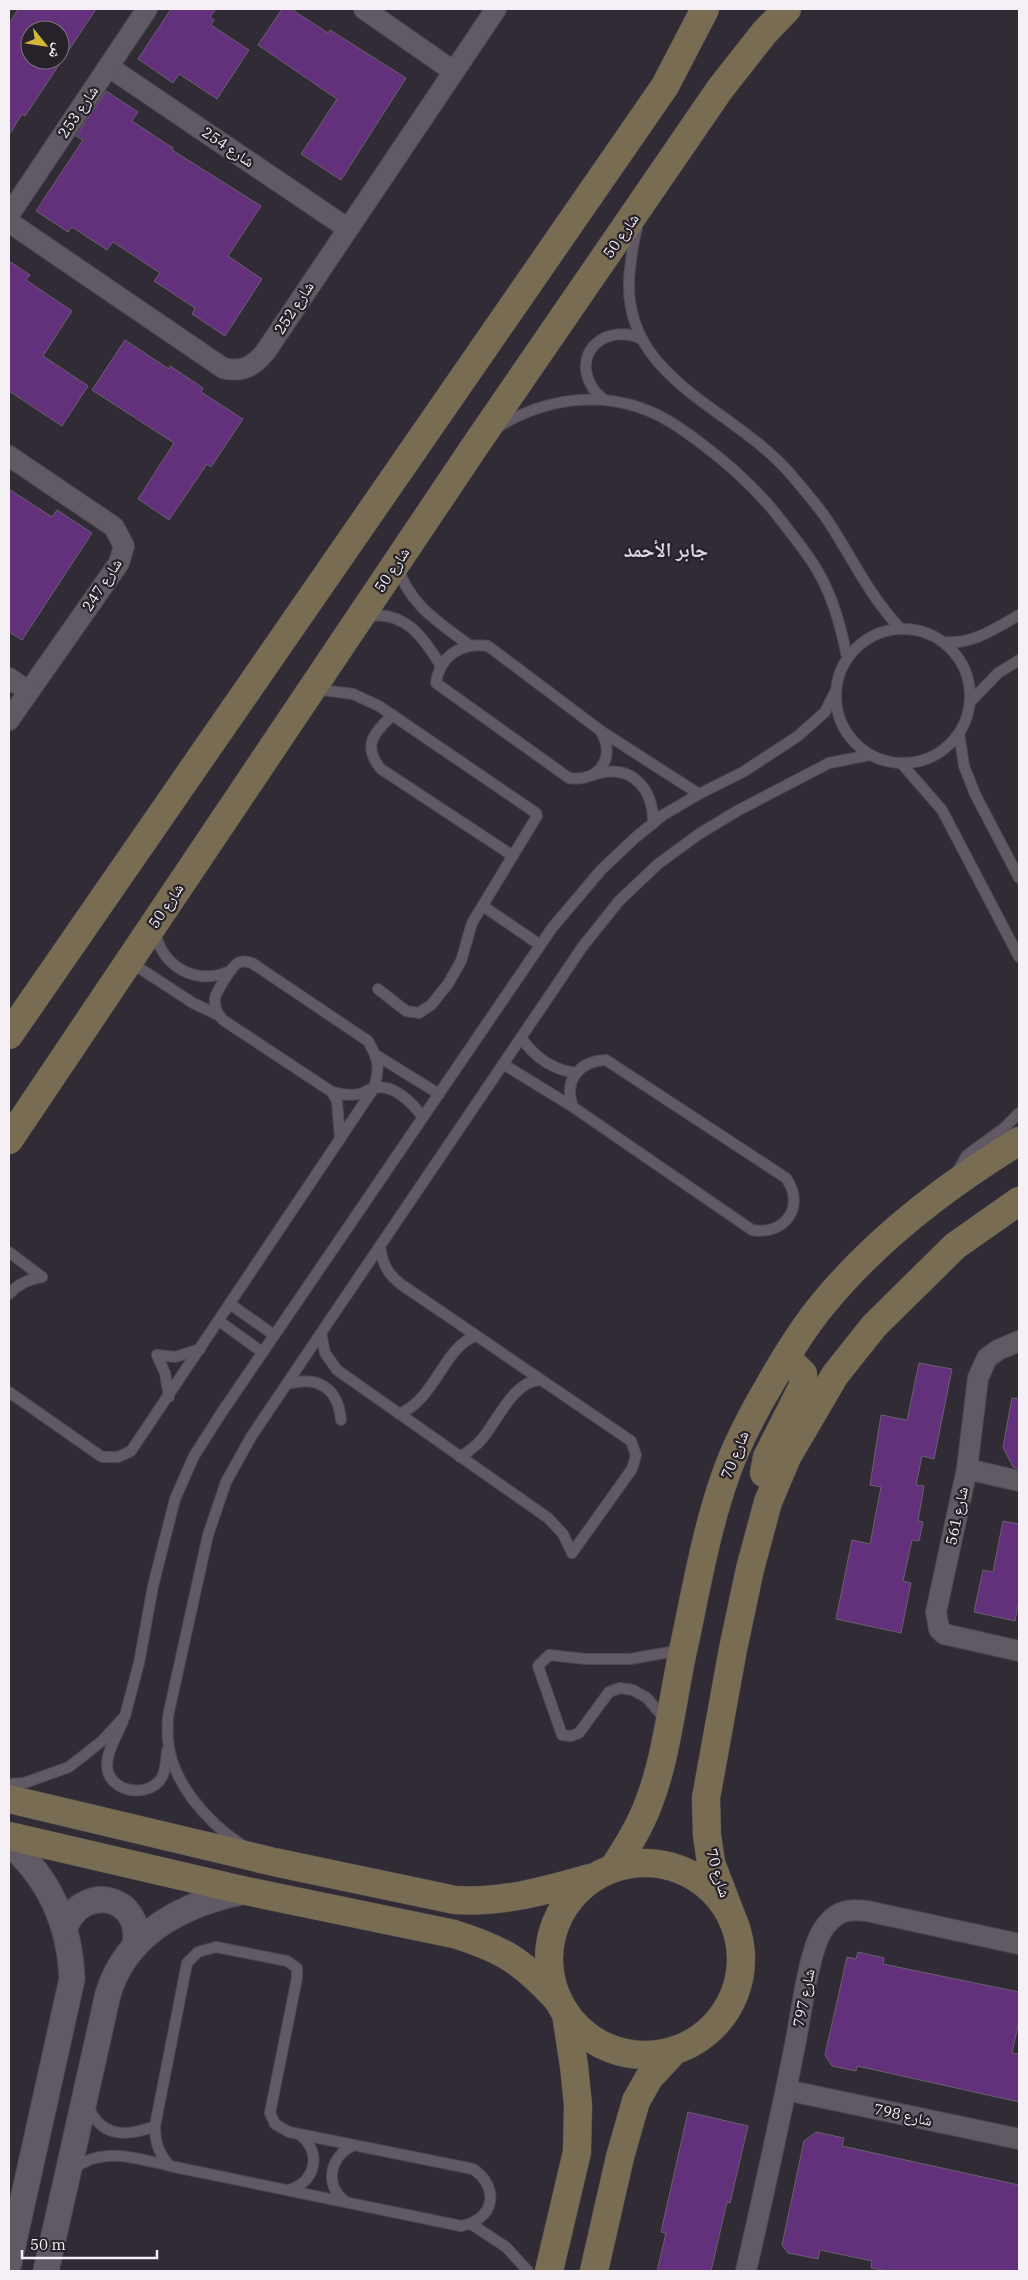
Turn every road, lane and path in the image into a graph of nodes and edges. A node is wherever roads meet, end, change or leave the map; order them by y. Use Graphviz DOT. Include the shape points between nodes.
graph roads {
  1 [pos="147,9"];
  2 [pos="364,9"];
  3 [pos="496,9"];
  4 [pos="705,9"];
  5 [pos="787,9"];
  6 [pos="108,67"];
  7 [pos="454,70"];
  8 [pos="647,198"];
  9 [pos="9,215"];
  10 [pos="9,222"];
  11 [pos="347,228"];
  12 [pos="641,339"];
  13 [pos="603,400"];
  14 [pos="478,443"];
  15 [pos="9,456"];
  16 [pos="397,563"];
  17 [pos="1019,615"];
  18 [pos="359,619"];
  19 [pos="900,628"];
  20 [pos="944,642"];
  21 [pos="470,645"];
  22 [pos="848,657"];
  23 [pos="1019,660"];
  24 [pos="440,666"];
  25 [pos="9,678"];
  26 [pos="312,689"];
  27 [pos="28,691"];
  28 [pos="835,692"];
  29 [pos="970,702"];
  30 [pos="392,715"];
  31 [pos="9,720"];
  32 [pos="601,731"];
  33 [pos="959,733"];
  34 [pos="870,755"];
  35 [pos="902,764"];
  36 [pos="591,776"];
  37 [pos="699,794"];
  38 [pos="653,824"];
  39 [pos="512,856"];
  40 [pos="1019,878"];
  41 [pos="483,906"];
  42 [pos="153,925"];
  43 [pos="540,945"];
  44 [pos="1019,956"];
  45 [pos="129,961"];
  46 [pos="230,972"];
  47 [pos="378,989"];
  48 [pos="218,1015"];
  49 [pos="9,1035"];
  50 [pos="521,1038"];
  51 [pos="376,1056"];
  52 [pos="504,1064"];
  53 [pos="575,1073"];
  54 [pos="374,1088"];
  55 [pos="332,1092"];
  56 [pos="439,1094"];
  57 [pos="573,1107"];
  58 [pos="1019,1113"];
  59 [pos="423,1117"];
  60 [pos="340,1139"];
  61 [pos="9,1140"];
  62 [pos="1019,1141"];
  63 [pos="945,1190"];
  64 [pos="1019,1201"];
  65 [pos="380,1246"];
  66 [pos="9,1252"];
  67 [pos="9,1294"];
  68 [pos="230,1304"];
  69 [pos="219,1321"];
  70 [pos="321,1333"];
  71 [pos="274,1335"];
  72 [pos="476,1336"];
  73 [pos="1019,1341"];
  74 [pos="201,1348"];
  75 [pos="262,1352"];
  76 [pos="786,1357"];
  77 [pos="541,1380"];
  78 [pos="288,1384"];
  79 [pos="9,1392"];
  80 [pos="169,1397"];
  81 [pos="399,1414"];
  82 [pos="341,1420"];
  83 [pos="460,1457"];
  84 [pos="966,1469"];
  85 [pos="1019,1481"];
  86 [pos="768,1502"];
  87 [pos="683,1650"];
  88 [pos="1019,1650"];
  89 [pos="125,1716"];
  90 [pos="669,1723"];
  91 [pos="168,1741"];
  92 [pos="9,1784"];
  93 [pos="9,1799"];
  94 [pos="9,1836"];
  95 [pos="9,1843"];
  96 [pos="274,1862"];
  97 [pos="604,1872"];
  98 [pos="246,1891"];
  99 [pos="65,1927"];
  100 [pos="736,1928"];
  101 [pos="135,1944"];
  102 [pos="1019,1944"];
  103 [pos="561,2007"];
  104 [pos="674,2051"];
  105 [pos="786,2090"];
  106 [pos="85,2096"];
  107 [pos="155,2126"];
  108 [pos="299,2134"];
  109 [pos="1019,2140"];
  110 [pos="354,2145"];
  111 [pos="170,2166"];
  112 [pos="68,2173"];
  113 [pos="287,2190"];
  114 [pos="347,2203"];
  115 [pos="471,2224"];
  116 [pos="9,2263"];
  117 [pos="46,2271"];
  118 [pos="528,2271"];
  119 [pos="549,2271"];
  120 [pos="594,2271"];
  121 [pos="746,2271"];
  1 -- 6 [label="street, شارع 253"];
  2 -- 7 [label="street"];
  3 -- 7 [label="street, شارع 252"];
  4 -- 49 [label="main road" via="665,86"];
  5 -- 8 [label="main road, شارع 50" via="720,89"];
  6 -- 9 [label="street, شارع 253"];
  6 -- 11 [label="street, شارع 254"];
  7 -- 11 [label="street, شارع 252"];
  8 -- 12 [label="lane" via="634,238 628,281 629,303"];
  8 -- 14 [label="main road, شارع 50"];
  10 -- 11 [label="street, شارع 252" via="224,368 235,371 256,363 266,351"];
  12 -- 13 [label="lane" via="633,335 611,334 600,339 588,353 588,380"];
  12 -- 19 [label="lane" via="650,355 675,381 751,435 792,475 828,520 870,592"];
  13 -- 14 [label="lane" via="581,399 536,408 495,429"];
  13 -- 22 [label="lane" via="648,410 668,420 715,453 765,500 804,550 825,584 839,620"];
  14 -- 16 [label="main road, شارع 50"];
  15 -- 27 [label="street, شارع 247" via="114,527 124,546 119,563"];
  16 -- 18 [label="main road, شارع 50"];
  16 -- 21 [label="lane" via="408,592 424,612"];
  17 -- 20 [label="lane" via="971,640"];
  18 -- 24 [label="lane" via="390,617 409,625 425,640"];
  18 -- 26 [label="main road, شارع 50"];
  19 -- 20 [label="lane" via="926,632"];
  19 -- 22 [label="lane" via="884,630 870,637"];
  20 -- 29 [label="lane" via="965,669"];
  21 -- 24 [label="lane" via="452,652"];
  21 -- 32 [label="lane" via="488,646"];
  22 -- 28 [label="lane" via="841,668"];
  23 -- 29 [label="lane" via="998,673"];
  24 -- 36 [label="lane" via="436,683 570,778"];
  25 -- 27 [label="street"];
  26 -- 30 [label="lane" via="353,694"];
  26 -- 42 [label="main road, شارع 50"];
  27 -- 31 [label="street, شارع 247"];
  28 -- 34 [label="lane" via="844,729"];
  28 -- 37 [label="lane" via="824,712 798,736 743,772"];
  29 -- 33 [label="lane" via="967,718"];
  30 -- 39 [label="lane" via="374,735 370,748 374,761 381,769"];
  30 -- 39 [label="lane" via="536,813 536,819"];
  32 -- 36 [label="lane" via="607,753 602,767"];
  32 -- 37 [label="lane"];
  33 -- 35 [label="lane" via="934,756"];
  33 -- 40 [label="lane" via="964,766 975,794"];
  34 -- 35 [label="lane"];
  34 -- 50 [label="lane" via="828,763 737,811 658,864 619,900 583,946"];
  35 -- 44 [label="lane" via="942,810"];
  36 -- 38 [label="lane" via="610,772 636,779 652,803"];
  37 -- 38 [label="lane"];
  38 -- 43 [label="lane" via="602,869"];
  39 -- 41 [label="lane"];
  41 -- 43 [label="lane"];
  41 -- 47 [label="lane" via="472,923 461,961 431,1005 419,1013 406,1011"];
  42 -- 45 [label="main road, شارع 50"];
  42 -- 46 [label="lane" via="158,944 171,963 185,973 209,977"];
  43 -- 56 [label="lane"];
  45 -- 48 [label="lane" via="193,1003"];
  45 -- 61 [label="main road, شارع 50"];
  46 -- 48 [label="lane" via="215,997"];
  46 -- 51 [label="lane" via="242,961 252,963 368,1042"];
  48 -- 55 [label="lane"];
  50 -- 52 [label="lane"];
  50 -- 53 [label="lane" via="544,1062"];
  51 -- 54 [label="lane" via="379,1070"];
  51 -- 56 [label="lane"];
  52 -- 57 [label="lane"];
  52 -- 65 [label="lane"];
  53 -- 57 [label="lane" via="569,1090"];
  53 -- 57 [label="lane" via="589,1062 606,1060 786,1178 794,1192 790,1216 769,1231 752,1230"];
  54 -- 55 [label="lane" via="351,1095"];
  54 -- 59 [label="lane" via="396,1092"];
  54 -- 60 [label="lane"];
  55 -- 60 [label="lane" via="337,1101"];
  56 -- 59 [label="lane"];
  58 -- 63 [label="lane" via="967,1154"];
  59 -- 71 [label="lane"];
  60 -- 68 [label="lane"];
  62 -- 63 [label="main road, شارع 70"];
  63 -- 76 [label="main road, شارع 70" via="873,1250 822,1304"];
  64 -- 86 [label="main road, شارع 70" via="955,1246 874,1326 835,1375 787,1457"];
  65 -- 70 [label="lane"];
  65 -- 72 [label="lane" via="384,1264 394,1280"];
  66 -- 67 [label="lane" via="42,1277 16,1286"];
  68 -- 69 [label="lane"];
  68 -- 71 [label="lane"];
  69 -- 74 [label="lane"];
  69 -- 75 [label="lane"];
  70 -- 78 [label="lane"];
  70 -- 81 [label="lane" via="325,1353 337,1370"];
  71 -- 75 [label="lane"];
  72 -- 77 [label="lane"];
  72 -- 81 [label="lane" via="462,1344 419,1402"];
  73 -- 84 [label="street, شارع 561" via="998,1350 982,1365"];
  74 -- 80 [label="lane"];
  74 -- 80 [label="lane" via="175,1357 157,1355 165,1373"];
  75 -- 89 [label="lane" via="194,1456 175,1499"];
  76 -- 86 [label="main road" via="800,1370 804,1380 768,1457 764,1472"];
  76 -- 87 [label="main road, شارع 70" via="745,1430 724,1477"];
  77 -- 83 [label="lane" via="529,1382 518,1389 482,1438"];
  77 -- 83 [label="lane" via="625,1436 636,1455 632,1469 572,1553 563,1534 548,1518"];
  78 -- 82 [label="lane" via="309,1380 329,1390 338,1404"];
  78 -- 91 [label="lane" via="226,1482 208,1535 168,1716"];
  79 -- 80 [label="lane" via="102,1457 118,1457 131,1451"];
  81 -- 83 [label="lane"];
  84 -- 85 [label="street"];
  84 -- 88 [label="street, شارع 561" via="936,1612 940,1629 944,1634"];
  86 -- 100 [label="main road, شارع 70" via="735,1640 706,1798 711,1863"];
  87 -- 90 [label="main road, شارع 70"];
  87 -- 90 [label="lane" via="630,1659 586,1659 549,1654 538,1666 562,1735 579,1733 609,1692 620,1688 633,1690 647,1698"];
  89 -- 91 [label="lane" via="108,1756 107,1767 115,1783 137,1791 147,1790 157,1783 166,1765"];
  89 -- 92 [label="lane" via="102,1741 69,1767 24,1783"];
  90 -- 97 [label="main road, شارع 70" via="643,1817"];
  91 -- 96 [label="lane" via="177,1770 207,1818 227,1835"];
  93 -- 96 [label="main road"];
  94 -- 98 [label="main road"];
  95 -- 99 [label="street" via="42,1879"];
  96 -- 97 [label="main road" via="455,1900 480,1901 538,1893"];
  97 -- 100 [label="main road" via="635,1862 678,1868 714,1891"];
  97 -- 103 [label="main road" via="573,1894 555,1927 550,1944 549,1972"];
  98 -- 101 [label="street" via="198,1904 168,1919"];
  98 -- 103 [label="main road" via="480,1942 533,1972"];
  99 -- 101 [label="street" via="80,1905 96,1899 114,1902 128,1912 135,1927"];
  99 -- 116 [label="street" via="72,1979"];
  100 -- 104 [label="main road" via="741,1950 740,1964 735,1992 725,2012 694,2042"];
  101 -- 106 [label="street" via="112,1980"];
  102 -- 105 [label="street, شارع 797" via="866,1911 849,1909 833,1918 822,1932 813,1956"];
  103 -- 104 [label="main road" via="582,2033 610,2048 650,2055"];
  103 -- 119 [label="main road" via="577,2095 577,2152"];
  104 -- 120 [label="main road" via="649,2078 636,2102"];
  105 -- 109 [label="street, شارع 798"];
  105 -- 121 [label="street, شارع 797"];
  106 -- 107 [label="lane" via="94,2117 112,2131 134,2134"];
  106 -- 112 [label="street"];
  107 -- 108 [label="lane" via="187,1964 198,1952 216,1946 287,1961 297,1968 270,2113 281,2130"];
  107 -- 111 [label="lane" via="159,2152"];
  108 -- 110 [label="lane"];
  108 -- 113 [label="lane" via="312,2151 314,2164 302,2184"];
  110 -- 114 [label="lane" via="341,2153 332,2172 333,2186"];
  110 -- 115 [label="lane" via="473,2169 488,2183 490,2202 486,2212"];
  111 -- 112 [label="lane" via="131,2156 109,2155 87,2160"];
  111 -- 113 [label="lane"];
  112 -- 117 [label="street"];
  113 -- 114 [label="lane"];
  114 -- 115 [label="lane" via="461,2226"];
  115 -- 118 [label="lane" via="506,2247"];
}
